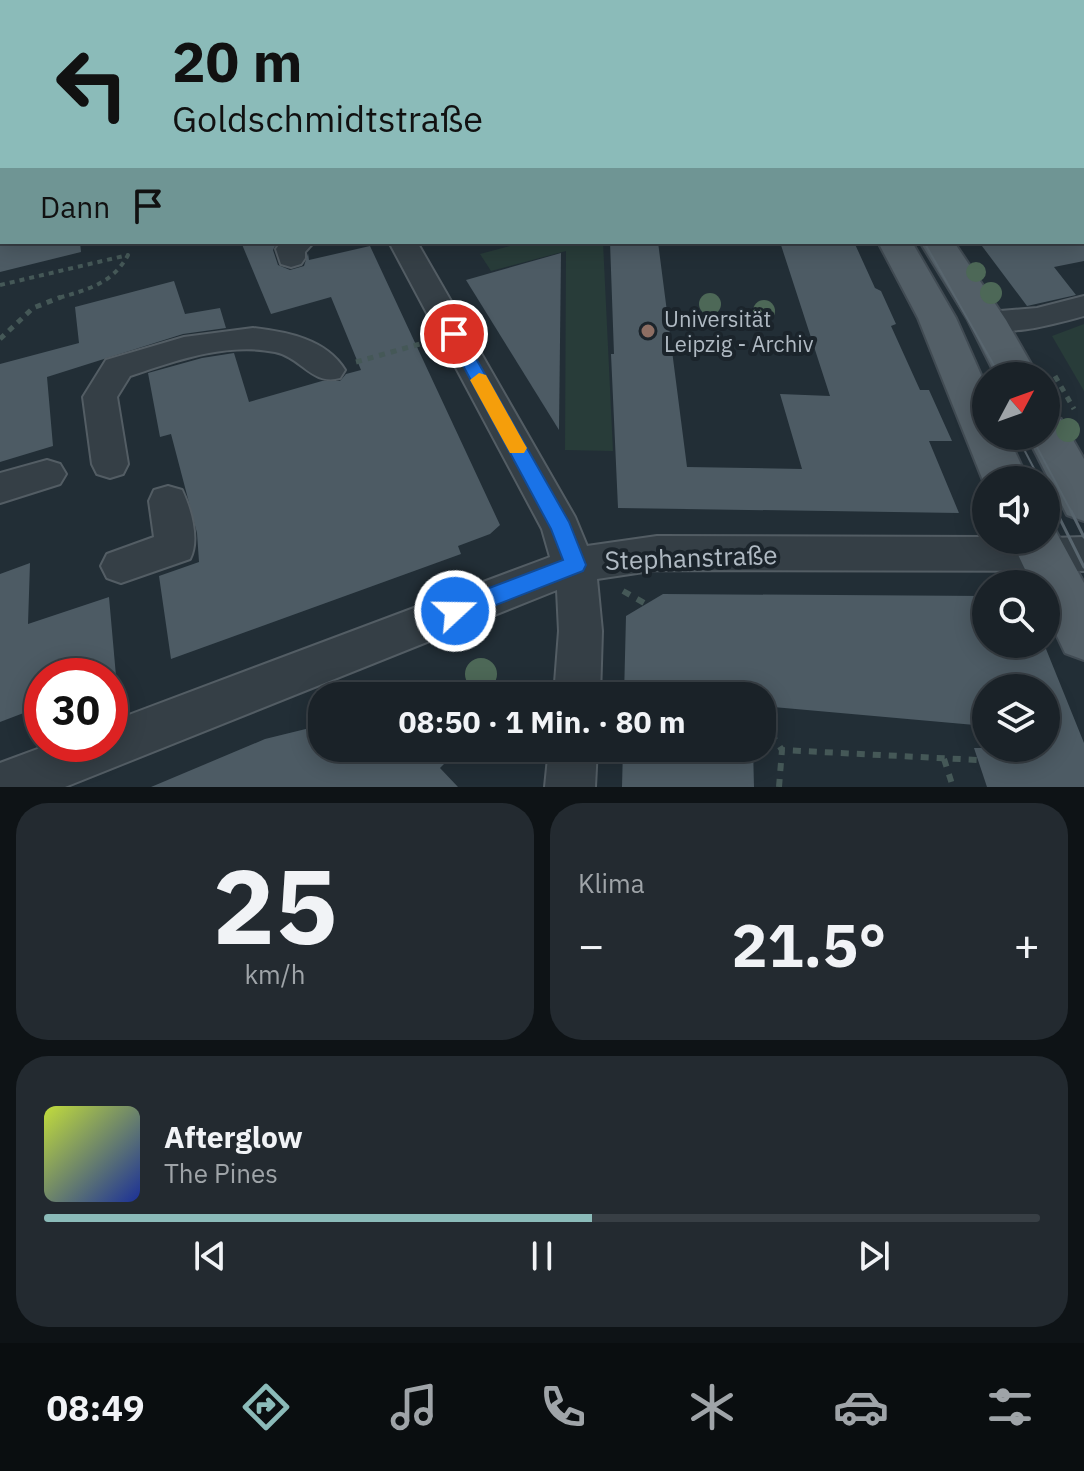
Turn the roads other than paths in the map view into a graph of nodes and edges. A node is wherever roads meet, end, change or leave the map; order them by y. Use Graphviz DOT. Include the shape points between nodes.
graph roads {
  1 [pos="404,244"];
  2 [pos="896,244"];
  3 [pos="938,244"];
  4 [pos="1084,306"];
  5 [pos="987,320"];
  6 [pos="1010,362"];
  7 [pos="343,366"];
  8 [pos="972,402"];
  9 [pos="1057,450"];
  10 [pos="110,464"];
  11 [pos="47,474"];
  12 [pos="0,488"];
  13 [pos="168,501"];
  14 [pos="1084,502"];
  15 [pos="972,551"];
  16 [pos="1055,554"];
  17 [pos="575,565"];
  18 [pos="121,566"];
  19 [pos="1084,636"];
  20 [pos="578,682"];
  21 [pos="572,762"];
  22 [pos="3,787"];
  23 [pos="570,787"];
  1 -- 17 [label="street" via="561,528"];
  2 -- 8 [label="main road" via="937,318"];
  3 -- 5 [label="main road"];
  4 -- 5 [label="street" via="1037,318"];
  5 -- 6 [label="main road"];
  7 -- 10 [label="street" via="252,338 217,341 118,368 100,397"];
  9 -- 14 [label="main road"];
  11 -- 12 [label="street"];
  13 -- 18 [label="street" via="176,547"];
  15 -- 17 [label="street, Stephanstraße" via="657,553"];
  16 -- 19 [label="main road"];
  17 -- 20 [label="street" via="583,619"];
  17 -- 22 [label="street, Stephanstraße"];
  21 -- 23 [label="street"];
}
